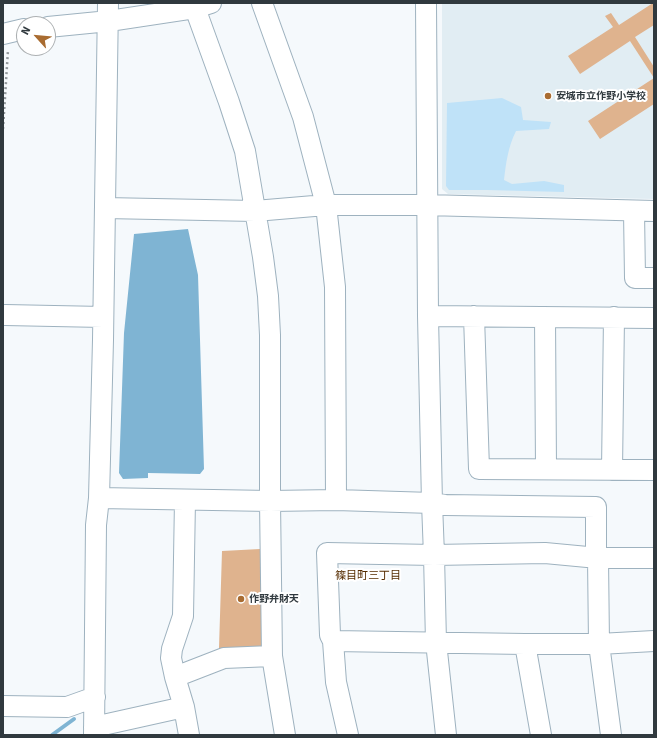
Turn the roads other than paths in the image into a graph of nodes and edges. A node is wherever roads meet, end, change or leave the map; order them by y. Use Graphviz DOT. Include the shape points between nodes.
graph roads {
  1 [pos="262,3"];
  2 [pos="426,3"];
  3 [pos="200,5"];
  4 [pos="109,12"];
  5 [pos="56,25"];
  6 [pos="326,205"];
  7 [pos="426,205"];
  8 [pos="105,208"];
  9 [pos="256,211"];
  10 [pos="634,211"];
  11 [pos="654,211"];
  12 [pos="654,278"];
  13 [pos="5,316"];
  14 [pos="428,316"];
  15 [pos="474,316"];
  16 [pos="103,317"];
  17 [pos="545,317"];
  18 [pos="614,318"];
  19 [pos="654,318"];
  20 [pos="546,469"];
  21 [pos="612,470"];
  22 [pos="654,470"];
  23 [pos="99,498"];
  24 [pos="185,500"];
  25 [pos="336,500"];
  26 [pos="270,501"];
  27 [pos="432,503"];
  28 [pos="434,555"];
  29 [pos="598,558"];
  30 [pos="654,558"];
  31 [pos="333,641"];
  32 [pos="654,641"];
  33 [pos="436,642"];
  34 [pos="526,644"];
  35 [pos="599,644"];
  36 [pos="272,656"];
  37 [pos="175,677"];
  38 [pos="94,697"];
  39 [pos="3,706"];
  40 [pos="184,707"];
  41 [pos="94,731"];
  42 [pos="189,735"];
  43 [pos="285,735"];
  44 [pos="348,735"];
  45 [pos="446,735"];
  46 [pos="541,735"];
  47 [pos="611,735"];
  1 -- 6 [label="street" via="303,117"];
  2 -- 7 [label="street"];
  3 -- 4 [label="street"];
  3 -- 9 [label="street" via="246,151"];
  4 -- 5 [label="street"];
  4 -- 8 [label="street"];
  6 -- 7 [label="street"];
  6 -- 9 [label="street"];
  6 -- 25 [label="street" via="335,287"];
  7 -- 10 [label="street"];
  7 -- 14 [label="street"];
  8 -- 9 [label="street"];
  8 -- 16 [label="street"];
  9 -- 26 [label="street" via="264,257 270,335"];
  10 -- 11 [label="street"];
  10 -- 12 [label="street" via="635,278"];
  13 -- 16 [label="street"];
  14 -- 15 [label="street"];
  14 -- 27 [label="street"];
  15 -- 17 [label="street"];
  15 -- 20 [label="street" via="479,469"];
  16 -- 23 [label="street"];
  17 -- 18 [label="street"];
  17 -- 20 [label="street"];
  18 -- 19 [label="street"];
  18 -- 21 [label="street"];
  20 -- 21 [label="street"];
  21 -- 22 [label="street"];
  23 -- 24 [label="street"];
  23 -- 38 [label="street" via="96,525"];
  24 -- 26 [label="street"];
  24 -- 37 [label="street" via="183,616 171,658"];
  25 -- 26 [label="street"];
  25 -- 27 [label="street"];
  26 -- 36 [label="street"];
  27 -- 28 [label="street"];
  27 -- 29 [label="street" via="596,507"];
  28 -- 29 [label="street" via="545,553"];
  28 -- 31 [label="street" via="327,552 330,635"];
  28 -- 33 [label="street"];
  29 -- 30 [label="street"];
  29 -- 35 [label="street"];
  31 -- 33 [label="street"];
  31 -- 44 [label="street" via="336,682"];
  32 -- 35 [label="street"];
  33 -- 34 [label="street"];
  33 -- 45 [label="street"];
  34 -- 35 [label="street"];
  34 -- 46 [label="street"];
  35 -- 47 [label="street"];
  36 -- 37 [label="street" via="224,658"];
  36 -- 43 [label="street"];
  37 -- 40 [label="street"];
  38 -- 39 [label="street" via="67,707"];
  38 -- 41 [label="street"];
  40 -- 41 [label="street"];
  40 -- 42 [label="street"];
}
